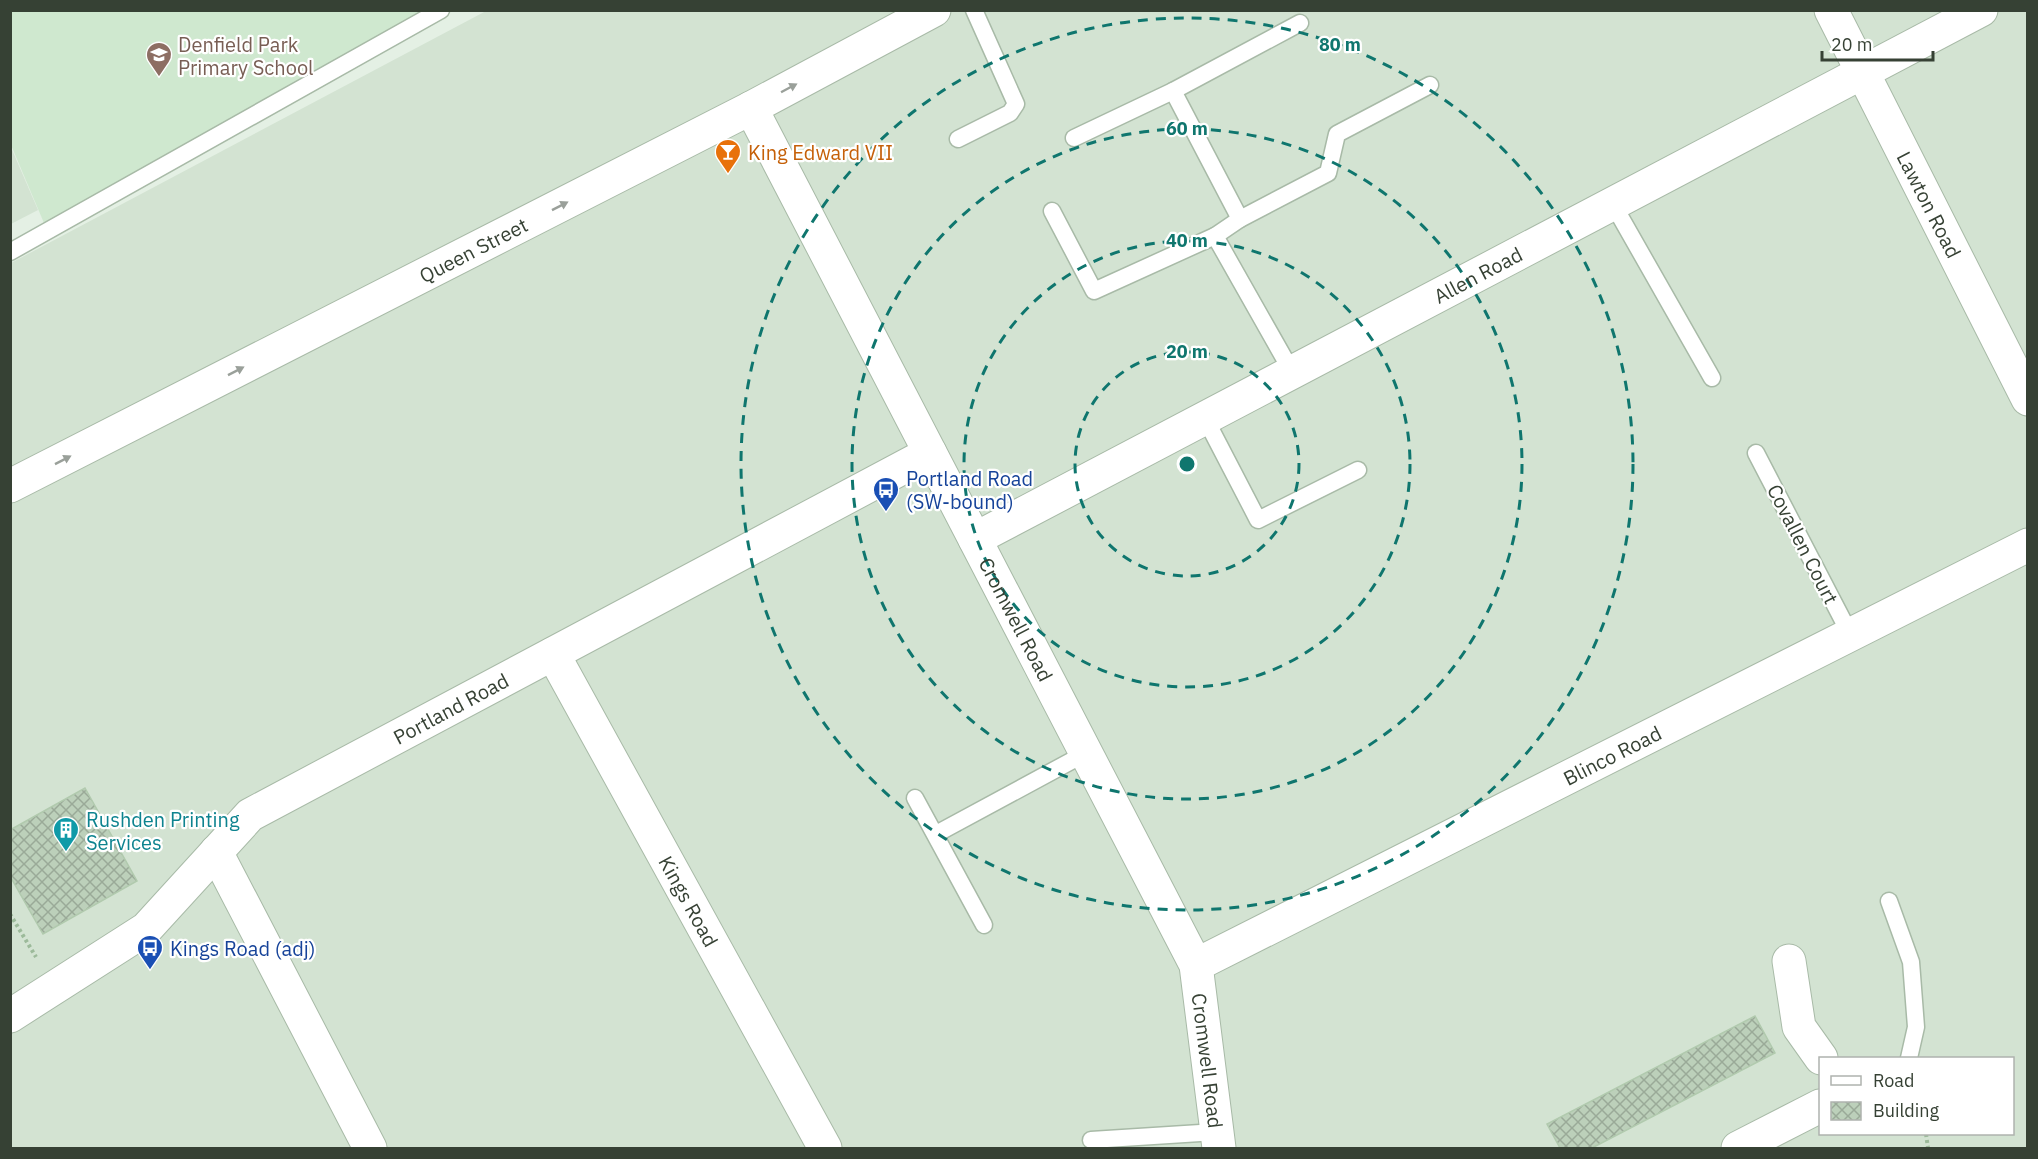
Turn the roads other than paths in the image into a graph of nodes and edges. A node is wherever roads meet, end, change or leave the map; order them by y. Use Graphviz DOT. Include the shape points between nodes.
graph roads {
  1 [pos="441,10"];
  2 [pos="934,10"];
  3 [pos="974,10"];
  4 [pos="1831,10"];
  5 [pos="1981,10"];
  6 [pos="1299,23"];
  7 [pos="1862,73"];
  8 [pos="1430,85"];
  9 [pos="1173,92"];
  10 [pos="751,108"];
  11 [pos="1074,138"];
  12 [pos="958,139"];
  13 [pos="1613,204"];
  14 [pos="1052,211"];
  15 [pos="1240,219"];
  16 [pos="1215,236"];
  17 [pos="10,252"];
  18 [pos="1292,372"];
  19 [pos="1712,378"];
  20 [pos="2028,399"];
  21 [pos="1205,418"];
  22 [pos="930,453"];
  23 [pos="1756,453"];
  24 [pos="1358,470"];
  25 [pos="10,486"];
  26 [pos="975,539"];
  27 [pos="2028,545"];
  28 [pos="1850,634"];
  29 [pos="553,654"];
  30 [pos="1086,753"];
  31 [pos="915,798"];
  32 [pos="936,834"];
  33 [pos="216,852"];
  34 [pos="1889,901"];
  35 [pos="984,925"];
  36 [pos="1789,962"];
  37 [pos="1196,965"];
  38 [pos="10,1016"];
  39 [pos="1820,1057"];
  40 [pos="1909,1057"];
  41 [pos="1819,1107"];
  42 [pos="1091,1140"];
  43 [pos="1218,1140"];
  44 [pos="370,1149"];
  45 [pos="825,1149"];
  46 [pos="1738,1149"];
  1 -- 17 [label="lane"];
  10 -- 2 [label="street, Queen Street, one-way"];
  3 -- 12 [label="lane" via="1016,105 1010,113"];
  4 -- 7 [label="street, Lawton Road"];
  5 -- 7 [label="street, Allen Road"];
  6 -- 9 [label="lane"];
  7 -- 13 [label="street, Allen Road"];
  7 -- 20 [label="street, Lawton Road"];
  8 -- 15 [label="lane" via="1337,134 1328,173"];
  9 -- 11 [label="lane"];
  9 -- 15 [label="lane"];
  10 -- 22 [label="street, Cromwell Road"];
  25 -- 10 [label="street, Queen Street, one-way"];
  13 -- 18 [label="street, Allen Road"];
  13 -- 19 [label="lane"];
  14 -- 16 [label="lane" via="1094,291"];
  15 -- 16 [label="lane"];
  16 -- 18 [label="lane"];
  18 -- 21 [label="street, Allen Road"];
  21 -- 24 [label="lane" via="1258,520"];
  21 -- 26 [label="street, Allen Road"];
  22 -- 26 [label="street, Cromwell Road"];
  22 -- 29 [label="street, Portland Road"];
  23 -- 28 [label="lane, Covallen Court"];
  26 -- 30 [label="street, Cromwell Road"];
  27 -- 28 [label="street, Blinco Road"];
  28 -- 37 [label="street, Blinco Road"];
  29 -- 33 [label="street, Portland Road" via="250,815"];
  29 -- 45 [label="street, Kings Road"];
  30 -- 32 [label="lane"];
  30 -- 37 [label="street, Cromwell Road"];
  31 -- 32 [label="lane"];
  32 -- 35 [label="lane"];
  33 -- 38 [label="street, Portland Road" via="147,928"];
  33 -- 44 [label="street"];
  34 -- 40 [label="lane" via="1911,962 1916,1027"];
  36 -- 39 [label="street" via="1799,1027"];
  37 -- 43 [label="street, Cromwell Road"];
  41 -- 46 [label="street"];
  42 -- 43 [label="lane"];
}
